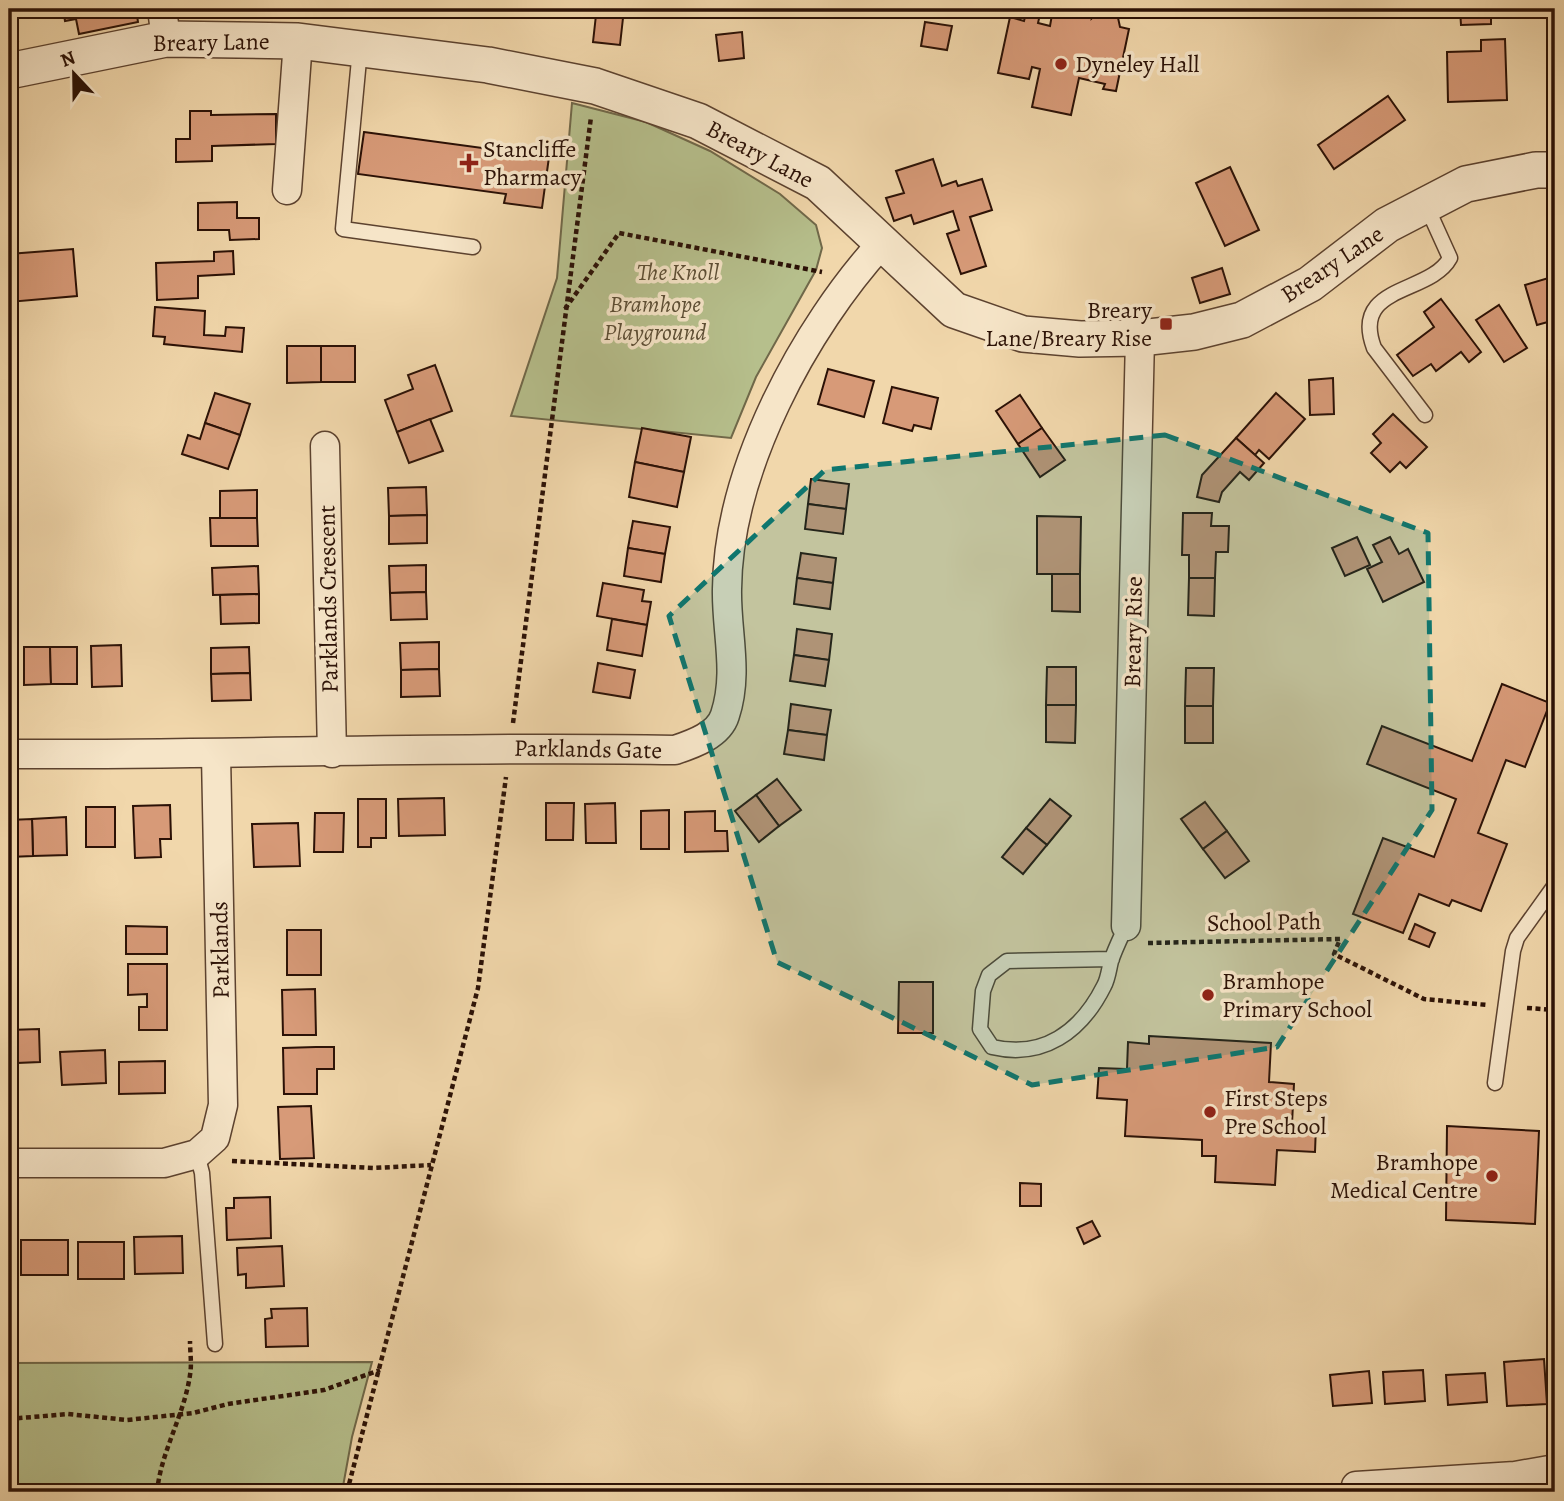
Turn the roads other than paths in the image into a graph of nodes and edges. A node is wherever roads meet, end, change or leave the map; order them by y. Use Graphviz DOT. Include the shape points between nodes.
graph roads {
  1 [pos="164,24"];
  2 [pos="298,41"];
  3 [pos="360,49"];
  4 [pos="9,71"];
  5 [pos="1555,170"];
  6 [pos="287,190"];
  7 [pos="1426,205"];
  8 [pos="883,242"];
  9 [pos="472,247"];
  10 [pos="1140,338"];
  11 [pos="1424,415"];
  12 [pos="325,446"];
  13 [pos="332,753"];
  14 [pos="9,754"];
  15 [pos="216,755"];
  16 [pos="1555,886"];
  17 [pos="1126,926"];
  18 [pos="1112,959"];
  19 [pos="1495,1083"];
  20 [pos="197,1154"];
  21 [pos="9,1163"];
  22 [pos="215,1344"];
  23 [pos="1555,1468"];
  24 [pos="1356,1486"];
  1 -- 2 [label="street, Breary Lane"];
  1 -- 4 [label="street, Breary Lane"];
  2 -- 3 [label="street, Breary Lane"];
  2 -- 6 [label="street"];
  3 -- 8 [label="street, Breary Lane" via="488,65 595,86 698,121 818,183"];
  3 -- 9 [label="lane" via="343,229"];
  5 -- 7 [label="street, Breary Lane" via="1466,184"];
  7 -- 10 [label="street, Breary Lane" via="1388,226 1310,284 1242,320"];
  7 -- 11 [label="lane" via="1450,258 1442,269 1382,300 1373,312 1370,337"];
  8 -- 10 [label="street, Breary Lane" via="954,310 1023,334"];
  8 -- 13 [label="street, Parklands Gate" via="850,278 808,343 747,467 726,588 734,684 724,719 701,741 675,750 510,747"];
  10 -- 17 [label="street, Breary Rise"];
  12 -- 13 [label="street, Parklands Crescent"];
  13 -- 15 [label="street, Parklands Gate"];
  14 -- 15 [label="street"];
  15 -- 20 [label="street, Parklands" via="223,1105 215,1138"];
  16 -- 19 [label="lane" via="1517,938"];
  17 -- 18 [label="lane"];
  18 -- 18 [label="lane" via="1106,984 1089,1011 1065,1035 1041,1049 992,1047 980,1029 989,975 1007,961"];
  20 -- 21 [label="street" via="164,1163"];
  20 -- 22 [label="lane"];
  23 -- 24 [label="street" via="1515,1476"];
}
